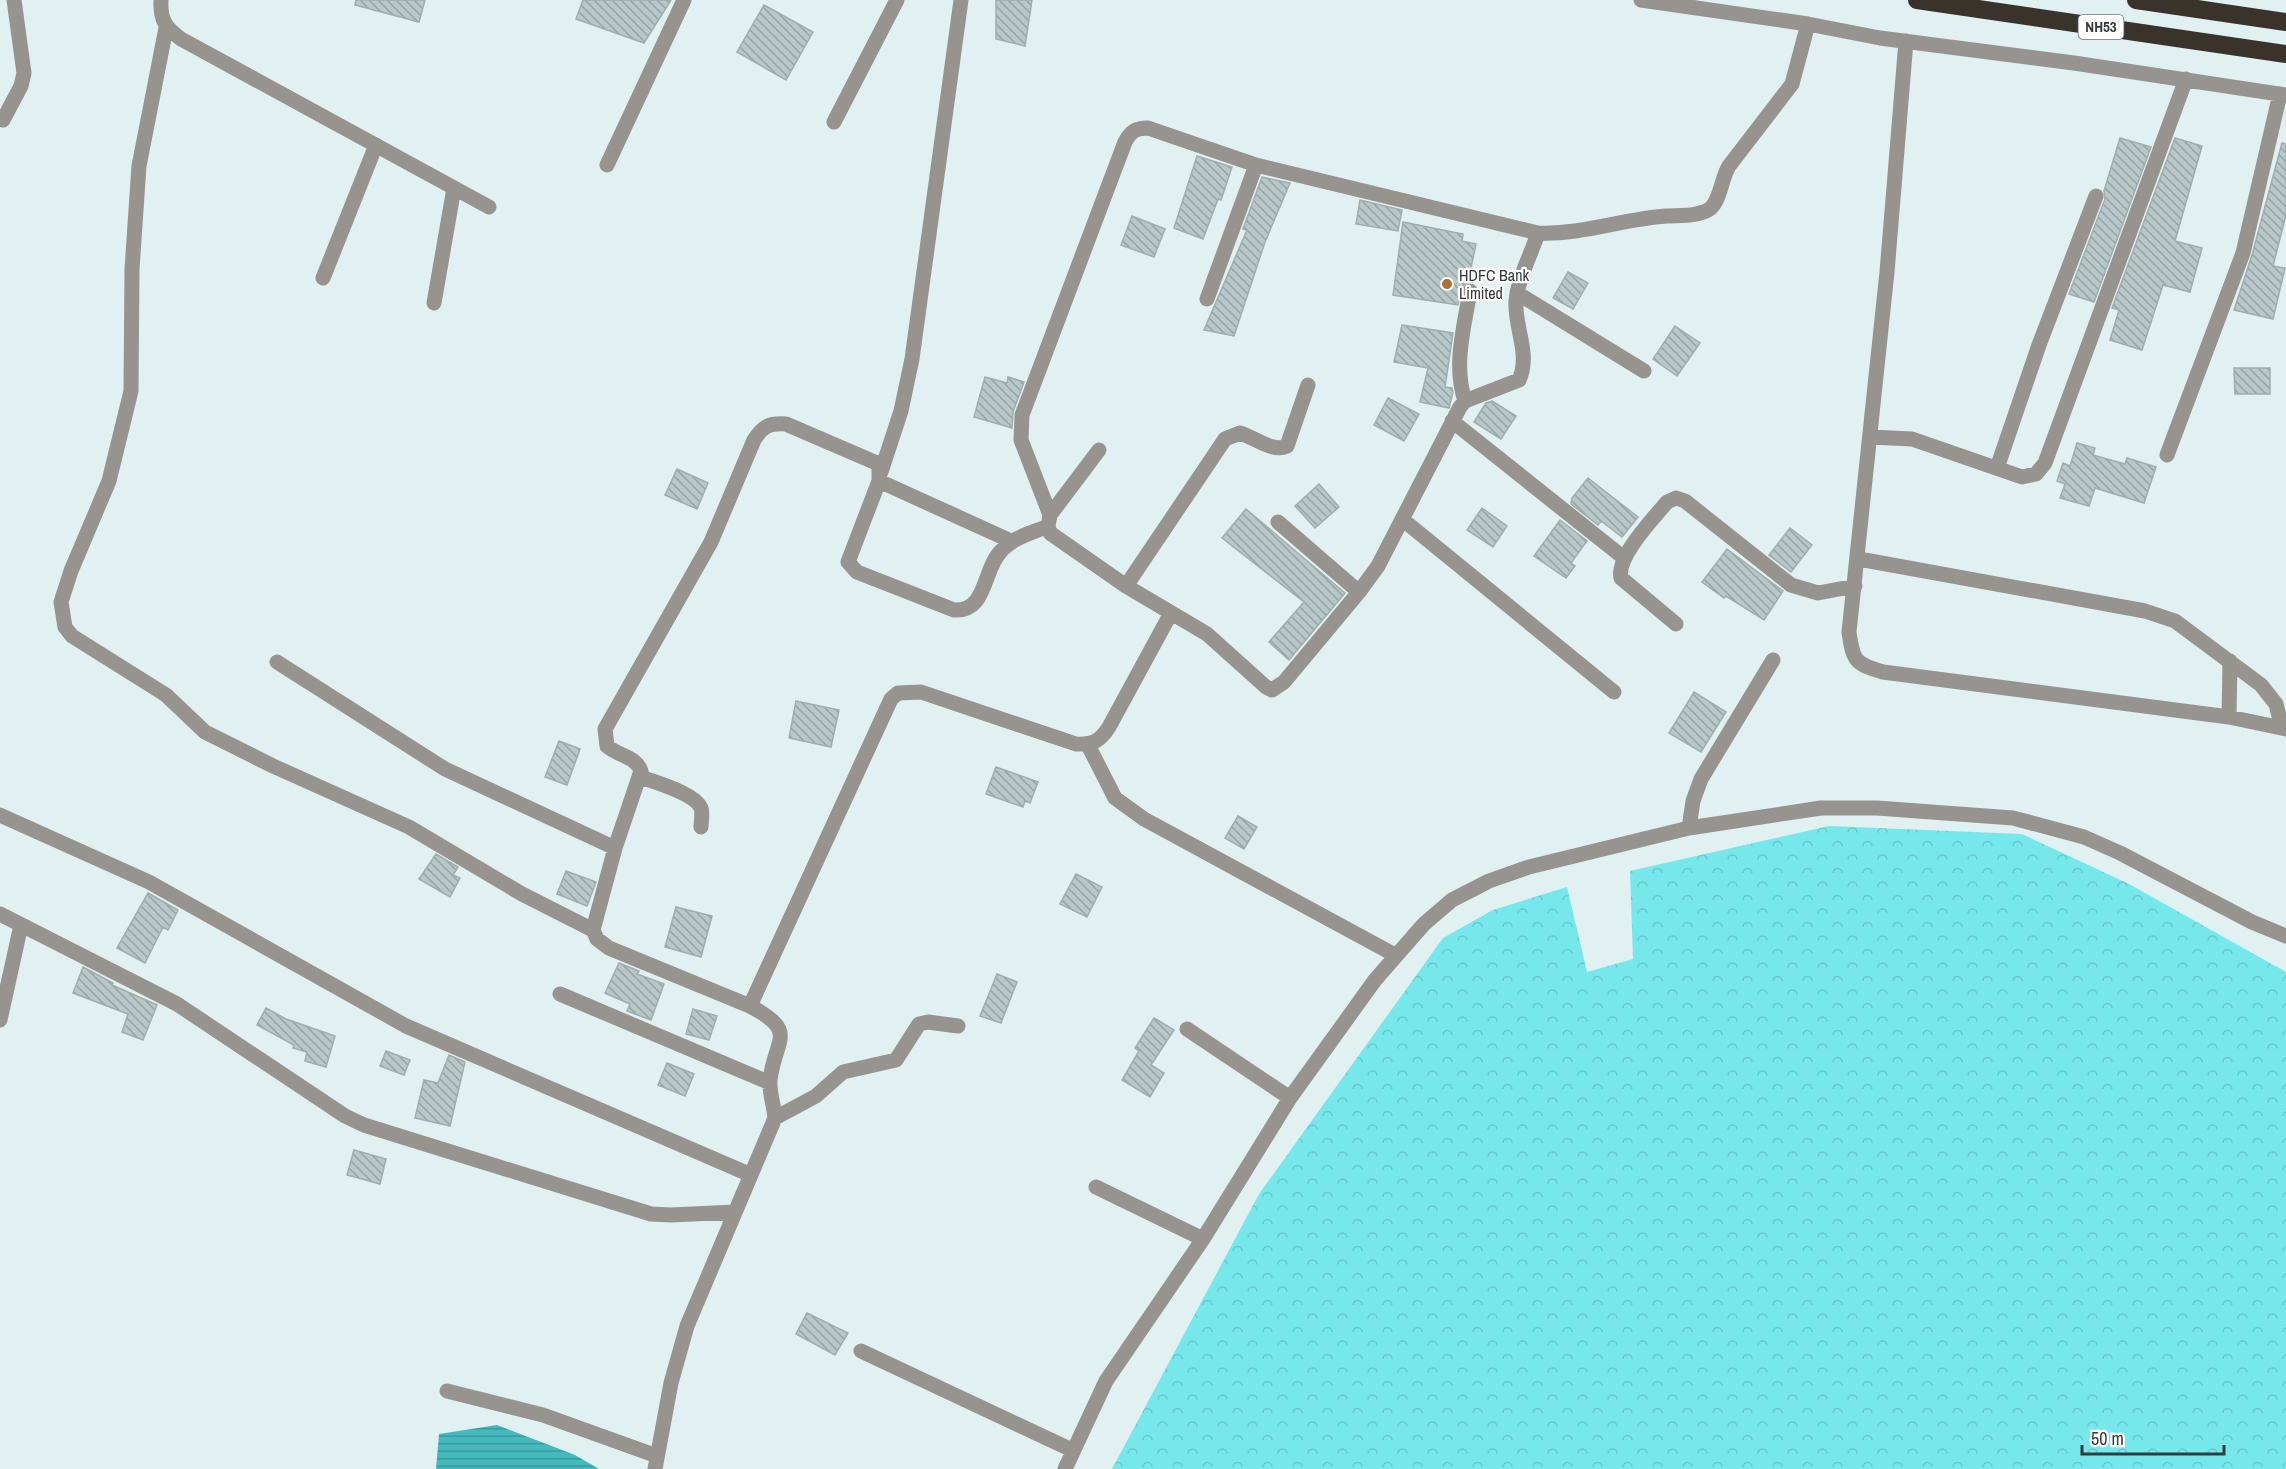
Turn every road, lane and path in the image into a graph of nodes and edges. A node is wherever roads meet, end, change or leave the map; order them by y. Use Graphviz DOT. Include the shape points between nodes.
graph roads {
  1 [pos="14,0"];
  2 [pos="161,0"];
  3 [pos="684,0"];
  4 [pos="897,0"];
  5 [pos="961,0"];
  6 [pos="1641,0"];
  7 [pos="1917,0"];
  8 [pos="2136,0"];
  9 [pos="2286,22"];
  10 [pos="1808,24"];
  11 [pos="166,28"];
  12 [pos="1906,41"];
  13 [pos="2286,54"];
  14 [pos="2186,79"];
  15 [pos="2283,95"];
  16 [pos="3,120"];
  17 [pos="834,122"];
  18 [pos="376,145"];
  19 [pos="607,165"];
  20 [pos="1256,165"];
  21 [pos="454,188"];
  22 [pos="2096,196"];
  23 [pos="489,207"];
  24 [pos="1538,233"];
  25 [pos="323,278"];
  26 [pos="1470,291"];
  27 [pos="1517,293"];
  28 [pos="1207,299"];
  29 [pos="434,303"];
  30 [pos="1644,371"];
  31 [pos="1308,385"];
  32 [pos="1465,400"];
  33 [pos="1452,422"];
  34 [pos="1871,437"];
  35 [pos="1099,450"];
  36 [pos="2167,455"];
  37 [pos="1997,468"];
  38 [pos="880,477"];
  39 [pos="1402,519"];
  40 [pos="1049,520"];
  41 [pos="1278,522"];
  42 [pos="1011,541"];
  43 [pos="1624,558"];
  44 [pos="1859,559"];
  45 [pos="1126,586"];
  46 [pos="1855,586"];
  47 [pos="1359,592"];
  48 [pos="1171,614"];
  49 [pos="1676,624"];
  50 [pos="1773,660"];
  51 [pos="277,662"];
  52 [pos="2230,662"];
  53 [pos="1614,692"];
  54 [pos="2229,717"];
  55 [pos="2284,728"];
  56 [pos="1088,745"];
  57 [pos="641,777"];
  58 [pos="0,815"];
  59 [pos="701,827"];
  60 [pos="1689,828"];
  61 [pos="615,848"];
  62 [pos="0,914"];
  63 [pos="21,925"];
  64 [pos="593,930"];
  65 [pos="2286,936"];
  66 [pos="1395,955"];
  67 [pos="560,994"];
  68 [pos="750,1006"];
  69 [pos="0,1020"];
  70 [pos="958,1026"];
  71 [pos="1187,1029"];
  72 [pos="770,1083"];
  73 [pos="1290,1098"];
  74 [pos="775,1118"];
  75 [pos="751,1175"];
  76 [pos="1096,1187"];
  77 [pos="735,1212"];
  78 [pos="1203,1239"];
  79 [pos="861,1351"];
  80 [pos="447,1391"];
  81 [pos="1072,1450"];
  82 [pos="656,1463"];
  83 [pos="1065,1469"];
  1 -- 16 [label="street" via="24,73"];
  2 -- 11 [label="street" via="160,15"];
  3 -- 19 [label="street"];
  4 -- 17 [label="street"];
  5 -- 38 [label="street" via="912,359"];
  6 -- 10 [label="street"];
  7 -- 13 [label="highway, NH53"];
  8 -- 9 [label="highway, NH53"];
  10 -- 12 [label="street"];
  10 -- 24 [label="street" via="1792,84 1728,166 1717,201 1711,207 1691,215 1635,218 1567,233"];
  11 -- 18 [label="street"];
  11 -- 64 [label="street" via="139,165 130,391 110,481 61,602 65,627 72,636 166,695 205,732 409,826 522,894"];
  12 -- 14 [label="street"];
  12 -- 34 [label="street"];
  14 -- 15 [label="street"];
  14 -- 37 [label="street" via="2045,463 2036,474 2022,477"];
  15 -- 36 [label="street" via="2243,253"];
  18 -- 21 [label="street"];
  18 -- 25 [label="street"];
  20 -- 24 [label="street"];
  20 -- 28 [label="street"];
  20 -- 40 [label="street" via="1148,128 1130,133 1022,415 1021,440"];
  21 -- 23 [label="street"];
  21 -- 29 [label="street"];
  22 -- 37 [label="street"];
  24 -- 27 [label="street"];
  26 -- 32 [label="street" via="1459,366"];
  27 -- 30 [label="street"];
  27 -- 32 [label="street" via="1523,372 1511,385"];
  31 -- 45 [label="street" via="1287,446 1273,447 1240,433 1225,439"];
  32 -- 33 [label="street"];
  33 -- 39 [label="street"];
  33 -- 43 [label="street"];
  34 -- 37 [label="street" via="1912,439"];
  34 -- 44 [label="street"];
  35 -- 40 [label="street"];
  38 -- 42 [label="street"];
  38 -- 42 [label="street" via="849,555 848,562 857,572 954,610 966,611 979,600 991,566"];
  38 -- 57 [label="street" via="879,464 872,459 786,424 762,428 711,542 605,729 607,746 639,765"];
  39 -- 47 [label="street" via="1378,566"];
  39 -- 53 [label="street"];
  40 -- 42 [label="street"];
  40 -- 45 [label="street" via="1056,539"];
  41 -- 47 [label="street"];
  43 -- 46 [label="street" via="1666,502 1676,498 1685,501 1791,585 1818,593"];
  43 -- 49 [label="street" via="1619,570 1621,578"];
  44 -- 46 [label="street"];
  44 -- 52 [label="street" via="2145,611 2175,621"];
  45 -- 48 [label="street"];
  46 -- 54 [label="street" via="1849,632 1852,654 1861,666"];
  47 -- 48 [label="street" via="1284,682 1272,690 1207,634"];
  48 -- 56 [label="street" via="1109,727 1100,740"];
  50 -- 60 [label="street" via="1701,779"];
  51 -- 61 [label="street" via="445,769"];
  52 -- 54 [label="street"];
  52 -- 55 [label="street" via="2260,685 2276,704"];
  54 -- 55 [label="street"];
  56 -- 66 [label="street" via="1115,798 1144,819"];
  56 -- 68 [label="street" via="921,692 898,693 891,699"];
  57 -- 59 [label="street" via="698,802 702,810"];
  57 -- 61 [label="street"];
  58 -- 75 [label="street" via="158,886 406,1026"];
  60 -- 65 [label="street" via="1821,808 2013,818 2102,845"];
  60 -- 66 [label="street" via="1528,867 1489,881 1452,900"];
  61 -- 64 [label="street"];
  62 -- 63 [label="street"];
  63 -- 69 [label="street"];
  63 -- 77 [label="street" via="177,1004 364,1125 651,1214"];
  64 -- 68 [label="street" via="609,948"];
  66 -- 73 [label="street"];
  67 -- 72 [label="street"];
  68 -- 72 [label="street" via="773,1018 779,1026 780,1046"];
  70 -- 74 [label="street" via="919,1024 896,1060 843,1072 816,1096"];
  71 -- 73 [label="street"];
  72 -- 74 [label="street"];
  73 -- 78 [label="street"];
  74 -- 75 [label="street"];
  75 -- 77 [label="street"];
  76 -- 78 [label="street"];
  77 -- 82 [label="street" via="687,1326 671,1383"];
  78 -- 81 [label="street" via="1106,1381"];
  79 -- 81 [label="street"];
  80 -- 82 [label="street" via="543,1415"];
  81 -- 83 [label="street"];
}
